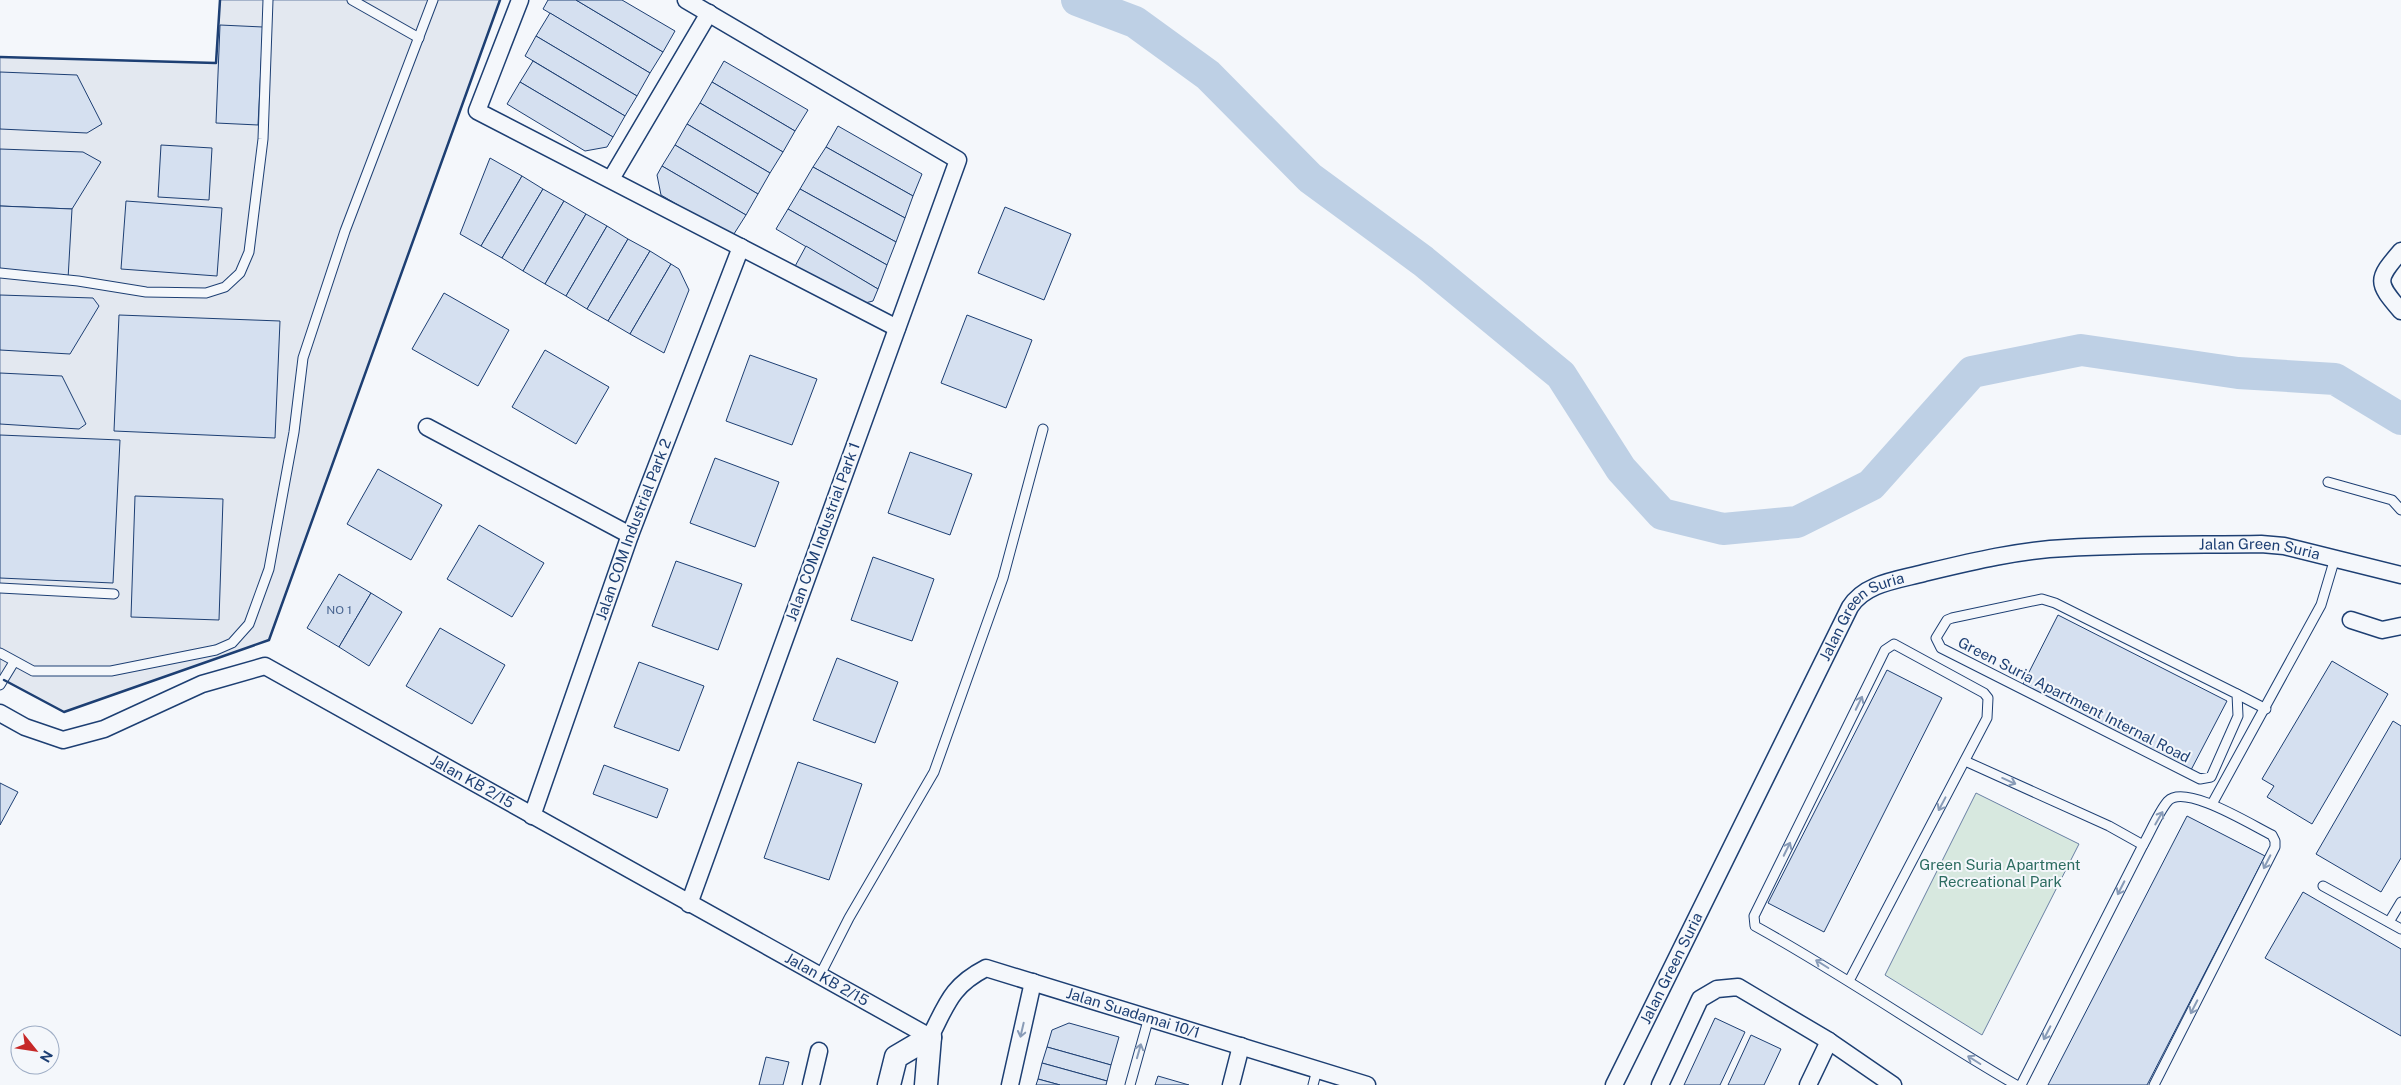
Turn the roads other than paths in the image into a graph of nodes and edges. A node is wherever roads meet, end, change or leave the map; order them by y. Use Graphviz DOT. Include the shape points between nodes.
graph roads {
  1 [pos="268,0"];
  2 [pos="352,0"];
  3 [pos="433,0"];
  4 [pos="520,0"];
  5 [pos="686,0"];
  6 [pos="709,13"];
  7 [pos="419,38"];
  8 [pos="611,179"];
  9 [pos="741,247"];
  10 [pos="2401,251"];
  11 [pos="0,273"];
  12 [pos="2401,311"];
  13 [pos="897,328"];
  14 [pos="427,427"];
  15 [pos="1043,429"];
  16 [pos="2328,482"];
  17 [pos="2401,510"];
  18 [pos="630,535"];
  19 [pos="2335,558"];
  20 [pos="2401,575"];
  21 [pos="0,588"];
  22 [pos="114,594"];
  23 [pos="2351,620"];
  24 [pos="2401,626"];
  25 [pos="0,653"];
  26 [pos="14,662"];
  27 [pos="0,685"];
  28 [pos="2236,694"];
  29 [pos="2266,709"];
  30 [pos="0,713"];
  31 [pos="1965,760"];
  32 [pos="2212,804"];
  33 [pos="532,816"];
  34 [pos="2143,845"];
  35 [pos="2324,886"];
  36 [pos="2401,902"];
  37 [pos="689,904"];
  38 [pos="2389,922"];
  39 [pos="2401,929"];
  40 [pos="819,977"];
  41 [pos="1849,981"];
  42 [pos="1033,982"];
  43 [pos="1149,1017"];
  44 [pos="930,1037"];
  45 [pos="1829,1041"];
  46 [pos="1241,1046"];
  47 [pos="819,1051"];
  48 [pos="1315,1077"];
  49 [pos="1233,1078"];
  50 [pos="811,1085"];
  51 [pos="889,1085"];
  52 [pos="926,1085"];
  53 [pos="1010,1085"];
  54 [pos="1130,1085"];
  55 [pos="1368,1085"];
  56 [pos="1614,1085"];
  57 [pos="1660,1085"];
  58 [pos="1808,1085"];
  59 [pos="1893,1085"];
  60 [pos="2016,1085"];
  61 [pos="2021,1085"];
  62 [pos="2154,1085"];
  1 -- 11 [label="lane" via="263,139 249,252 240,273 225,288 206,293 146,292"];
  2 -- 7 [label="lane"];
  3 -- 7 [label="lane"];
  4 -- 8 [label="street" via="477,111"];
  5 -- 6 [label="street"];
  6 -- 8 [label="street"];
  6 -- 13 [label="street, Jalan COM Industrial Park 1" via="958,160"];
  7 -- 26 [label="lane" via="345,231 303,358 294,432 269,569 249,624 232,643 216,650 111,671 33,671"];
  8 -- 9 [label="street"];
  9 -- 13 [label="street"];
  9 -- 18 [label="street, Jalan COM Industrial Park 2"];
  10 -- 12 [label="street" via="2381,278 2383,290"];
  13 -- 37 [label="street, Jalan COM Industrial Park 1"];
  14 -- 18 [label="street"];
  15 -- 40 [label="lane" via="1003,578 934,772 849,918"];
  16 -- 17 [label="lane" via="2392,500"];
  18 -- 33 [label="street, Jalan COM Industrial Park 2"];
  19 -- 20 [label="street, Jalan Green Suria"];
  19 -- 29 [label="lane" via="2321,604"];
  19 -- 56 [label="street, Jalan Green Suria" via="2261,544 2065,548 1972,562 1886,583 1856,598"];
  21 -- 22 [label="lane"];
  23 -- 24 [label="street" via="2382,630"];
  25 -- 26 [label="lane"];
  26 -- 27 [label="lane"];
  28 -- 28 [label="lane, Green Suria Apartment Internal Road" via="2042,599 1952,618 1947,620 1936,638 1941,648 2200,779 2211,777 2238,716"];
  28 -- 29 [label="lane, Green Suria Apartment Internal Road"];
  29 -- 32 [label="lane"];
  30 -- 33 [label="street, Jalan KB 2/15" via="63,740 104,729 202,684 265,666"];
  31 -- 34 [label="lane, one-way"];
  31 -- 41 [label="lane, one-way"];
  41 -- 31 [label="lane, one-way" via="1755,926 1754,916 1888,647 1894,644 1988,698 1987,718"];
  34 -- 32 [label="lane, one-way" via="2168,800 2185,796"];
  32 -- 62 [label="lane, one-way" via="2272,835 2274,847"];
  33 -- 37 [label="street, Jalan KB 2/15"];
  34 -- 61 [label="lane, one-way"];
  35 -- 38 [label="lane"];
  36 -- 38 [label="lane"];
  37 -- 40 [label="street, Jalan KB 2/15"];
  38 -- 39 [label="lane"];
  40 -- 44 [label="street, Jalan KB 2/15"];
  60 -- 41 [label="lane, one-way"];
  42 -- 43 [label="street, Jalan Suadamai 10/1"];
  42 -- 44 [label="street, Jalan Suadamai 10/1" via="986,968 970,976 955,989"];
  42 -- 53 [label="street, one-way"];
  43 -- 46 [label="street, Jalan Suadamai 10/1"];
  54 -- 43 [label="lane, one-way"];
  44 -- 51 [label="street" via="896,1058"];
  44 -- 52 [label="street, Jalan Suadamai 10/1"];
  45 -- 57 [label="street" via="1738,988 1717,989 1700,999"];
  45 -- 58 [label="street"];
  45 -- 59 [label="street"];
  46 -- 48 [label="street, Jalan Suadamai 10/1"];
  46 -- 49 [label="street"];
  47 -- 50 [label="street"];
  48 -- 55 [label="street, Jalan Suadamai 10/1"];
}
